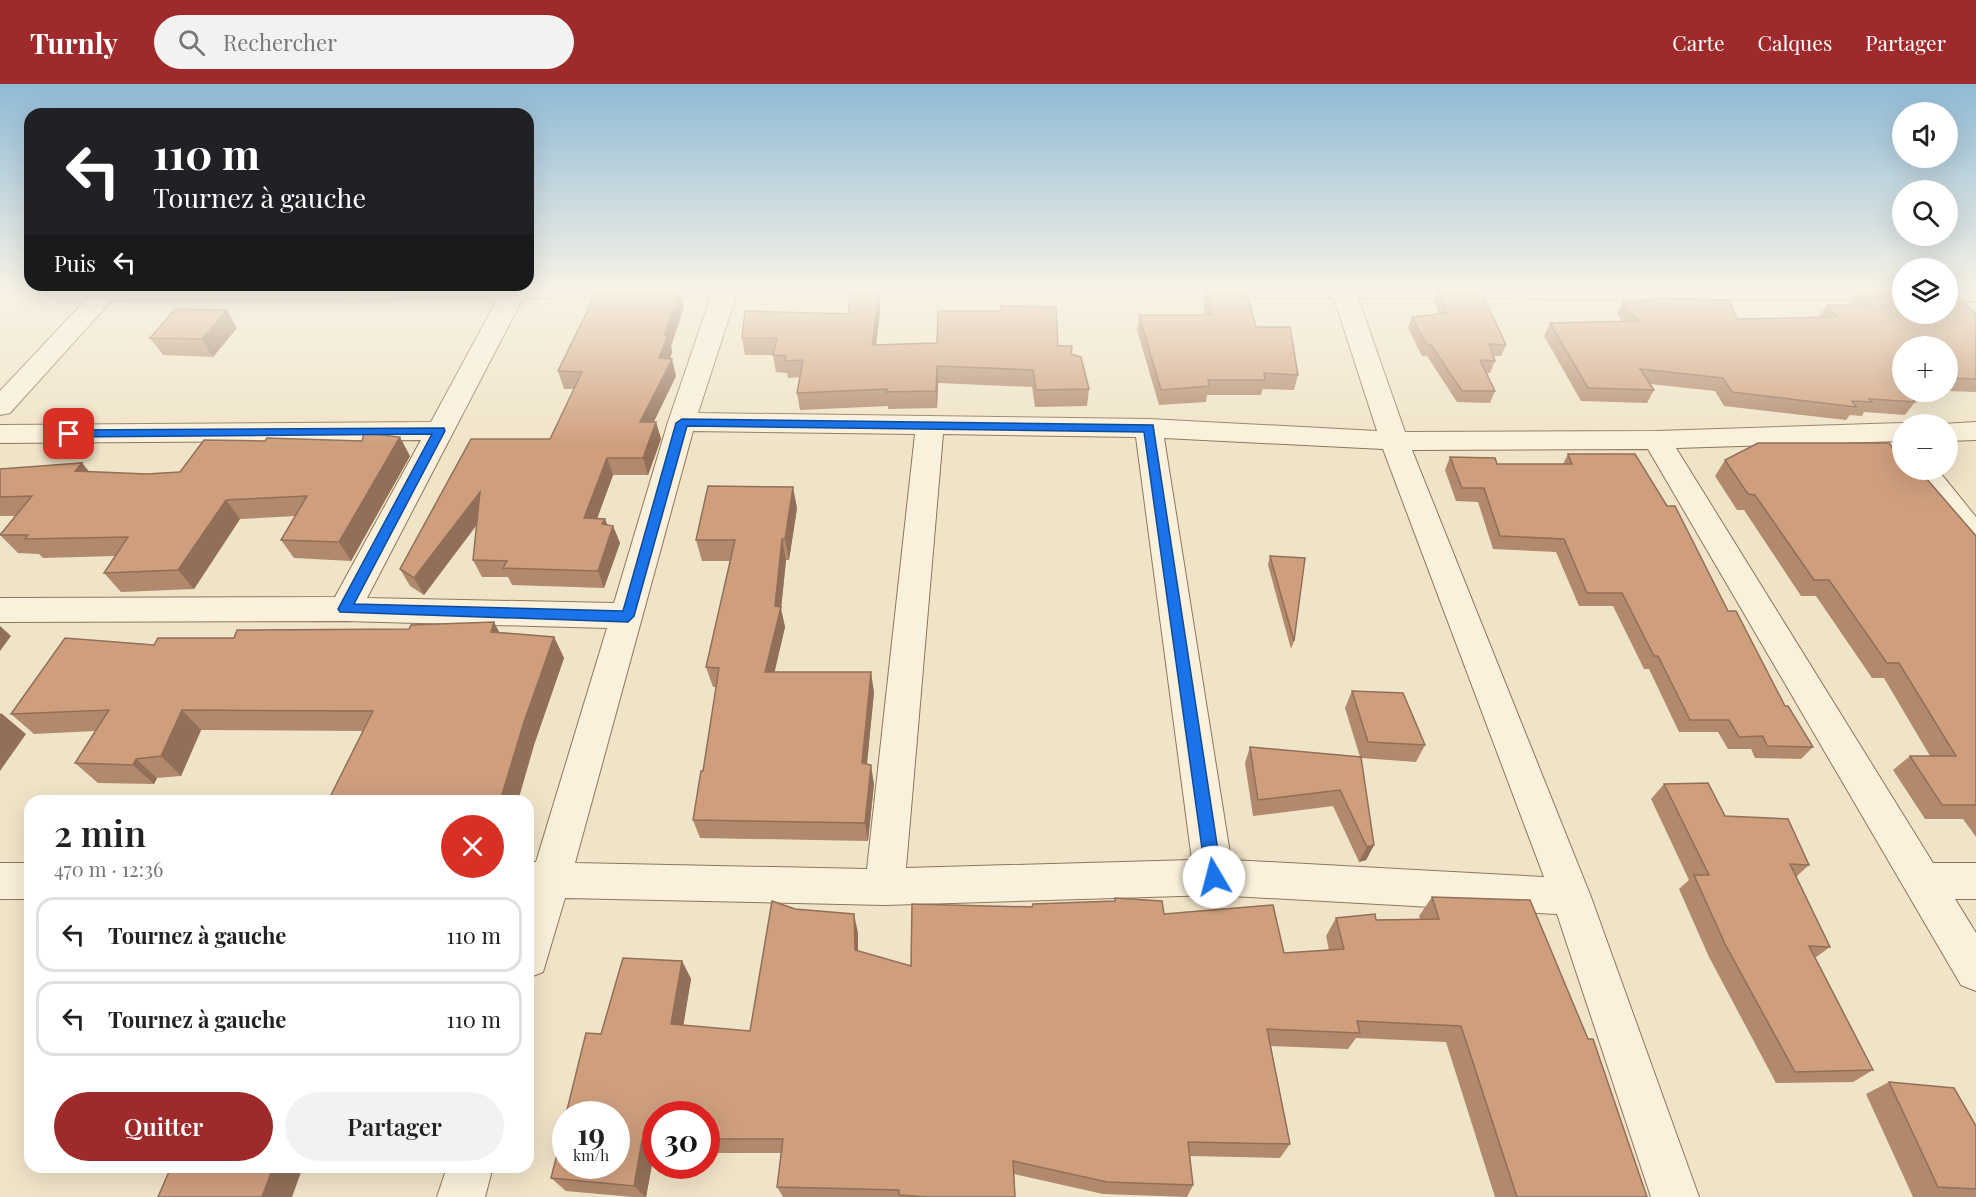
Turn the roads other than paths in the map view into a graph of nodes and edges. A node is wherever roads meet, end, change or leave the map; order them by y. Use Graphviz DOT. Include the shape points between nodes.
graph roads {
  1 [pos="61,341"];
  2 [pos="487,341"];
  3 [pos="709,341"];
  4 [pos="1360,341"];
  5 [pos="0,408"];
  6 [pos="682,423"];
  7 [pos="930,425"];
  8 [pos="1149,428"];
  9 [pos="440,431"];
  10 [pos="1976,431"];
  11 [pos="1958,432"];
  12 [pos="0,434"];
  13 [pos="1892,436"];
  14 [pos="1657,440"];
  15 [pos="1394,441"];
  16 [pos="1931,480"];
  17 [pos="1976,538"];
  18 [pos="345,609"];
  19 [pos="0,610"];
  20 [pos="628,616"];
  21 [pos="1214,877"];
  22 [pos="539,880"];
  23 [pos="0,881"];
  24 [pos="24,881"];
  25 [pos="1923,881"];
  26 [pos="1976,881"];
  27 [pos="885,887"];
  28 [pos="1571,897"];
  29 [pos="534,915"];
  30 [pos="1976,971"];
  31 [pos="468,1173"];
  32 [pos="461,1197"];
  33 [pos="1676,1197"];
  1 -- 5 [label="street"];
  2 -- 9 [label="street"];
  3 -- 6 [label="street"];
  4 -- 15 [label="street"];
  6 -- 7 [label="street"];
  6 -- 20 [label="street"];
  7 -- 8 [label="street"];
  7 -- 27 [label="street"];
  8 -- 15 [label="street"];
  8 -- 21 [label="street"];
  9 -- 12 [label="street"];
  9 -- 18 [label="street"];
  10 -- 11 [label="street"];
  13 -- 14 [label="street"];
  14 -- 15 [label="street"];
  14 -- 25 [label="street"];
  15 -- 28 [label="street"];
  16 -- 17 [label="street"];
  18 -- 19 [label="street"];
  18 -- 20 [label="street"];
  20 -- 22 [label="street"];
  21 -- 27 [label="street"];
  21 -- 28 [label="street"];
  22 -- 27 [label="street"];
  22 -- 29 [label="street"];
  23 -- 24 [label="street"];
  25 -- 26 [label="street"];
  25 -- 30 [label="street"];
  28 -- 33 [label="street"];
  31 -- 32 [label="street"];
}
